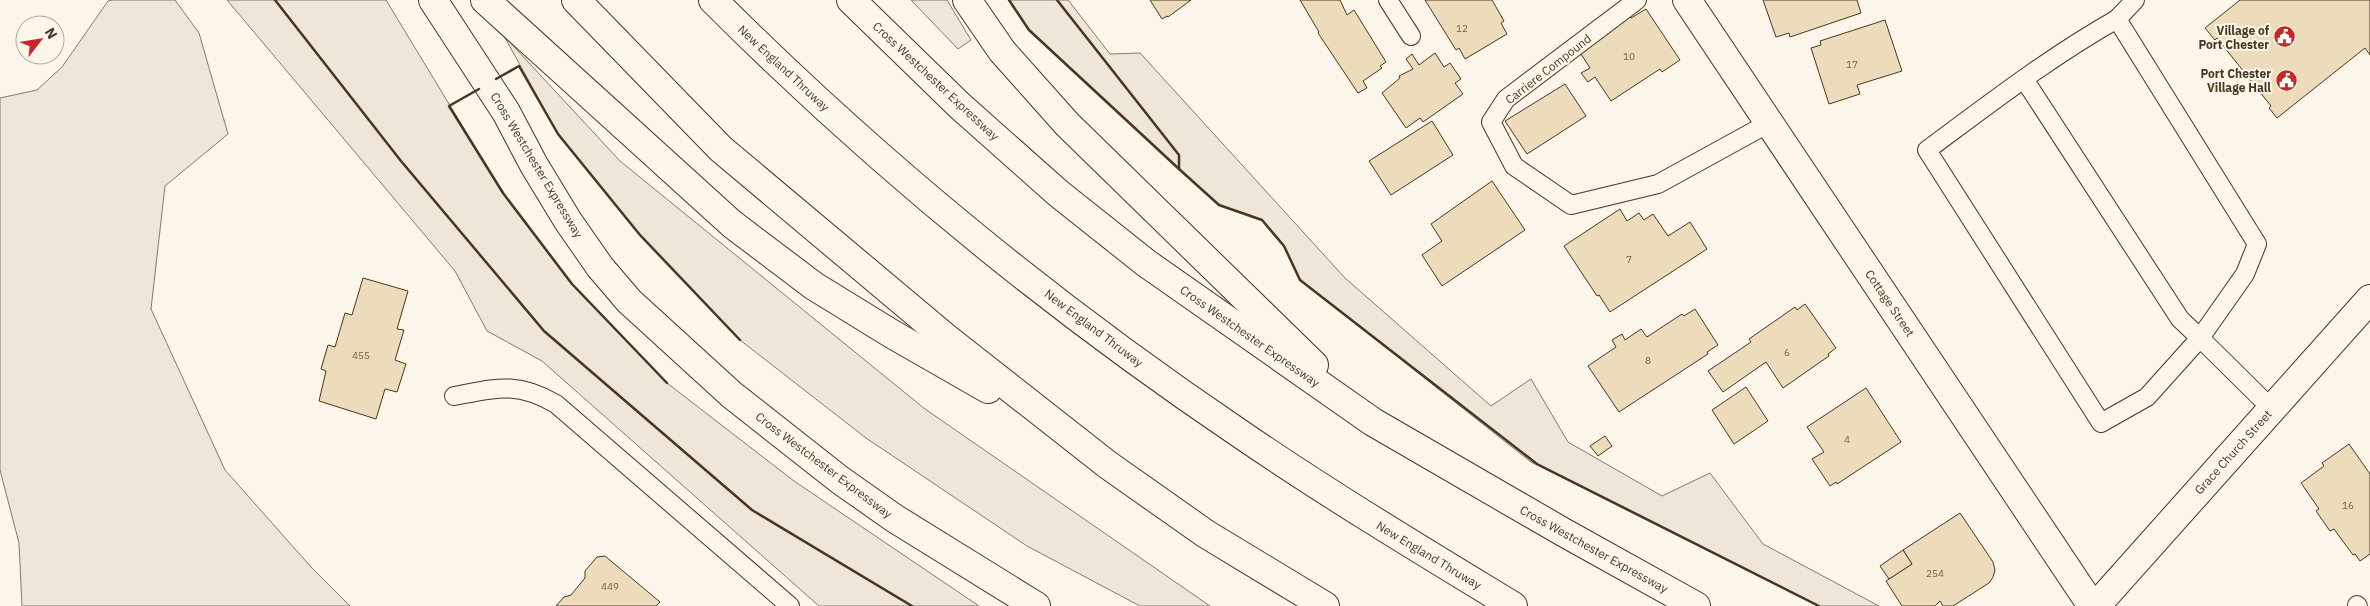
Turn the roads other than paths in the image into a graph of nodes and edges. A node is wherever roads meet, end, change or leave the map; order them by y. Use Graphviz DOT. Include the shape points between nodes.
graph roads {
  1 [pos="433,0"];
  2 [pos="485,0"];
  3 [pos="576,0"];
  4 [pos="713,0"];
  5 [pos="851,0"];
  6 [pos="967,0"];
  7 [pos="1388,0"];
  8 [pos="1637,0"];
  9 [pos="1687,0"];
  10 [pos="2123,0"];
  11 [pos="2135,0"];
  12 [pos="2117,19"];
  13 [pos="1411,36"];
  14 [pos="2024,79"];
  15 [pos="1769,123"];
  16 [pos="2370,299"];
  17 [pos="2200,338"];
  18 [pos="454,396"];
  19 [pos="2272,409"];
  20 [pos="1373,422"];
  21 [pos="1068,434"];
  22 [pos="790,606"];
  23 [pos="1036,606"];
  24 [pos="1325,606"];
  25 [pos="1513,606"];
  26 [pos="1696,606"];
  27 [pos="2092,606"];
  28 [pos="2096,606"];
  1 -- 23 [label="main road, Cross Westchester Expressway" via="506,112 563,213 600,267 629,300 673,344 781,436 894,518"];
  2 -- 21 [label="main road" via="732,224 814,286"];
  3 -- 21 [label="main road" via="721,149 945,337"];
  4 -- 25 [label="main road, New England Thruway" via="882,160 1023,276 1238,433"];
  5 -- 20 [label="main road, Cross Westchester Expressway" via="959,105 1073,204 1146,263"];
  6 -- 20 [label="main road" via="1002,51 1067,124"];
  7 -- 13 [label="lane"];
  8 -- 15 [label="lane, Carriere Compound" via="1506,99 1491,122 1514,166 1571,205 1658,184"];
  9 -- 15 [label="main road, Cottage Street"];
  10 -- 12 [label="lane"];
  11 -- 12 [label="lane"];
  12 -- 14 [label="lane"];
  12 -- 17 [label="lane" via="2257,244 2245,274"];
  14 -- 17 [label="lane" via="2180,319"];
  14 -- 17 [label="lane" via="1927,150 2101,423 2147,397"];
  15 -- 27 [label="main road, Cottage Street"];
  16 -- 19 [label="main road, Grace Church Street"];
  17 -- 19 [label="lane"];
  18 -- 22 [label="lane" via="493,388 514,388 537,393 556,404"];
  19 -- 28 [label="main road, Grace Church Street"];
  20 -- 26 [label="main road, Cross Westchester Expressway"];
  21 -- 24 [label="main road" via="1206,534"];
}
